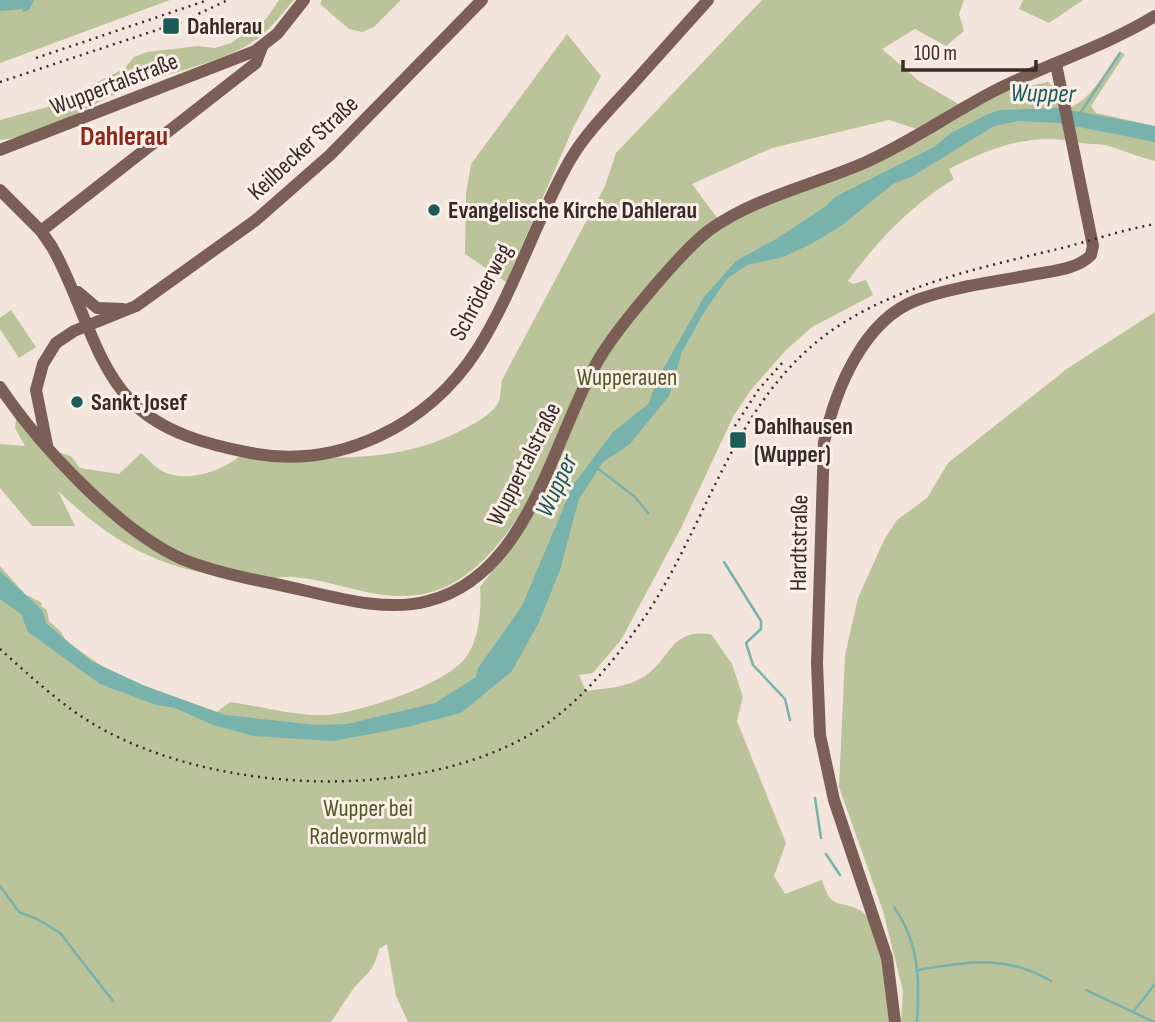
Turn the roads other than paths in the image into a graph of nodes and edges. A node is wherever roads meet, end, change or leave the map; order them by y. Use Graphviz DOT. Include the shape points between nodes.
graph roads {
  1 [pos="304,0"];
  2 [pos="482,0"];
  3 [pos="708,0"];
  4 [pos="1155,16"];
  5 [pos="262,47"];
  6 [pos="1056,64"];
  7 [pos="0,150"];
  8 [pos="0,190"];
  9 [pos="41,232"];
  10 [pos="71,283"];
  11 [pos="136,306"];
  12 [pos="89,326"];
  13 [pos="0,387"];
  14 [pos="48,449"];
  15 [pos="895,1022"];
  1 -- 5 [label="main road, Wuppertalstraße"];
  2 -- 11 [label="main road, Keilbecker Straße" via="306,176 256,220"];
  3 -- 12 [label="main road, Schröderweg" via="580,146 475,352 439,393 390,431 348,449 296,457 246,452 179,433 147,415 124,394"];
  4 -- 6 [label="main road, Wuppertalstraße"];
  5 -- 7 [label="main road, Wuppertalstraße"];
  5 -- 9 [label="main road" via="256,63"];
  6 -- 14 [label="main road, Wuppertalstraße" via="995,91 879,155 745,210 706,233 602,354 530,507 505,547 478,576 435,599 395,604 340,597 192,563 147,538"];
  6 -- 15 [label="main road, Hardtstraße" via="1093,246 1090,257 1068,267 926,297 902,307 859,354 831,414 821,480 819,721 828,781 890,974"];
  8 -- 9 [label="main road"];
  9 -- 10 [label="main road"];
  10 -- 11 [label="main road, Keilbecker Straße" via="101,310"];
  10 -- 12 [label="main road, Schröderweg"];
  11 -- 12 [label="main road, Keilbecker Straße"];
  12 -- 14 [label="main road, Keilbecker Straße" via="63,338 41,369 36,397"];
  13 -- 14 [label="main road, Wuppertalstraße"];
}
